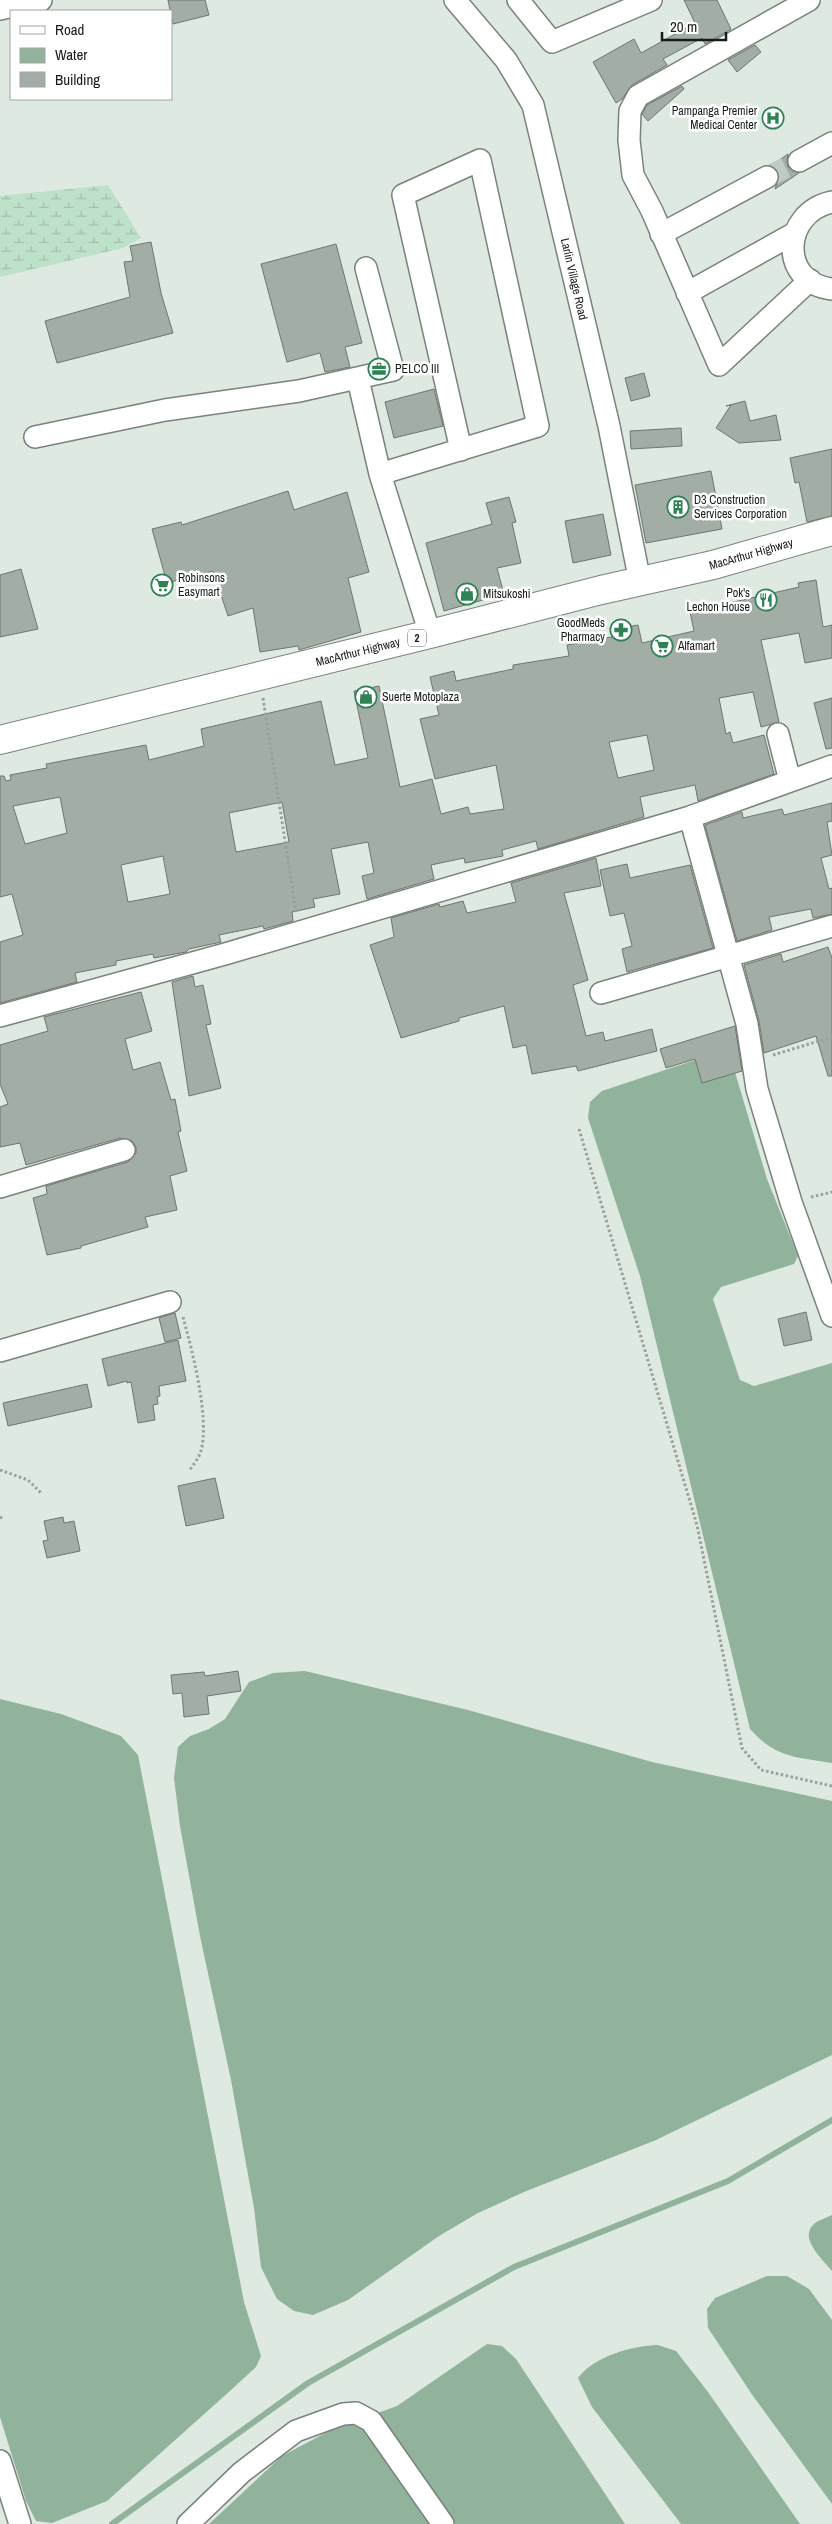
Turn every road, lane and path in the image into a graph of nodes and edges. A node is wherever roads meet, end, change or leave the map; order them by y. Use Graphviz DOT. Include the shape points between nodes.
graph roads {
  1 [pos="41,0"];
  2 [pos="455,0"];
  3 [pos="518,0"];
  4 [pos="651,0"];
  5 [pos="809,0"];
  6 [pos="0,9"];
  7 [pos="832,143"];
  8 [pos="799,160"];
  9 [pos="767,177"];
  10 [pos="832,202"];
  11 [pos="794,233"];
  12 [pos="662,234"];
  13 [pos="366,268"];
  14 [pos="810,280"];
  15 [pos="832,289"];
  16 [pos="687,293"];
  17 [pos="358,379"];
  18 [pos="35,436"];
  19 [pos="461,450"];
  20 [pos="380,474"];
  21 [pos="832,531"];
  22 [pos="640,582"];
  23 [pos="430,634"];
  24 [pos="260,676"];
  25 [pos="778,734"];
  26 [pos="0,740"];
  27 [pos="832,766"];
  28 [pos="790,781"];
  29 [pos="690,817"];
  30 [pos="832,926"];
  31 [pos="299,932"];
  32 [pos="728,958"];
  33 [pos="602,993"];
  34 [pos="0,1016"];
  35 [pos="832,1037"];
  36 [pos="754,1061"];
  37 [pos="580,1129"];
  38 [pos="124,1150"];
  39 [pos="0,1187"];
  40 [pos="170,1302"];
  41 [pos="832,1316"];
  42 [pos="0,1351"];
  43 [pos="0,1470"];
  44 [pos="189,1471"];
  45 [pos="42,1494"];
  46 [pos="832,1786"];
  47 [pos="0,2461"];
  48 [pos="20,2524"];
  49 [pos="188,2524"];
  50 [pos="442,2524"];
  1 -- 6 [label="street"];
  2 -- 22 [label="street, Larlin Village Road" via="506,60 533,105 609,426"];
  3 -- 4 [label="street" via="552,42"];
  5 -- 12 [label="street" via="638,96 630,111 633,175"];
  7 -- 8 [label="street"];
  9 -- 12 [label="street"];
  10 -- 11 [label="street" via="814,208"];
  11 -- 14 [label="street" via="793,254 802,273"];
  11 -- 16 [label="street"];
  12 -- 16 [label="street"];
  13 -- 17 [label="street" via="393,370"];
  14 -- 15 [label="street"];
  14 -- 16 [label="street" via="719,365"];
  17 -- 18 [label="street" via="165,410"];
  17 -- 20 [label="street"];
  19 -- 19 [label="street" via="538,426 480,160 403,195"];
  19 -- 20 [label="street"];
  20 -- 23 [label="street"];
  21 -- 22 [label="highway, MacArthur Highway / 2"];
  22 -- 23 [label="highway, MacArthur Highway / 2"];
  23 -- 24 [label="highway, MacArthur Highway / 2"];
  24 -- 26 [label="highway, MacArthur Highway / 2"];
  24 -- 31 [label="path"];
  25 -- 28 [label="street"];
  27 -- 28 [label="street"];
  28 -- 29 [label="street"];
  29 -- 31 [label="street"];
  29 -- 32 [label="street"];
  30 -- 32 [label="street"];
  31 -- 34 [label="street"];
  32 -- 33 [label="street"];
  32 -- 36 [label="street"];
  35 -- 36 [label="path"];
  36 -- 41 [label="street" via="757,1089 791,1202"];
  37 -- 46 [label="path" via="697,1525 742,1748 761,1770"];
  38 -- 39 [label="street"];
  40 -- 42 [label="street"];
  40 -- 44 [label="path" via="181,1311 198,1383 202,1416 201,1451"];
  43 -- 45 [label="path" via="28,1480"];
  47 -- 48 [label="street"];
  49 -- 50 [label="street" via="242,2472 296,2431 342,2414 356,2413 371,2421"];
}
